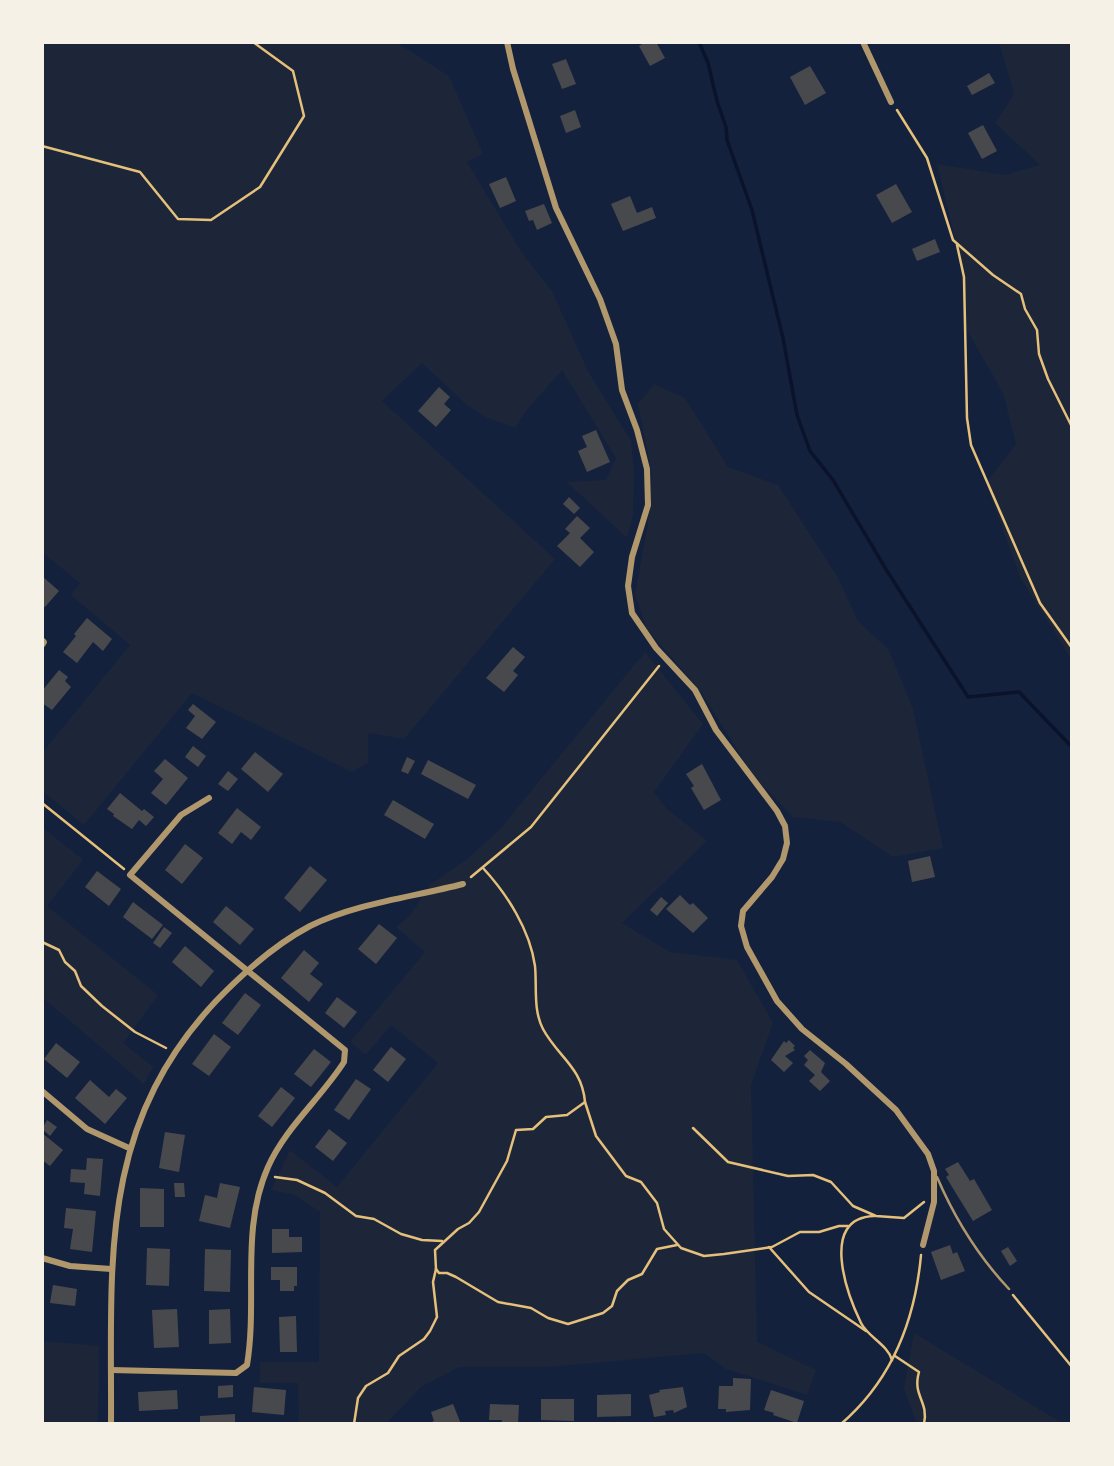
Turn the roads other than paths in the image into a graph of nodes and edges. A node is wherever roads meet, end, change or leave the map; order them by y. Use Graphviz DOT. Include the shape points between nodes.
graph roads {
  1 [pos="507,42"];
  2 [pos="863,42"];
  3 [pos="891,102"];
  4 [pos="209,797"];
  5 [pos="463,884"];
  6 [pos="245,970"];
  7 [pos="42,1091"];
  8 [pos="129,1148"];
  9 [pos="934,1171"];
  10 [pos="923,1245"];
  11 [pos="42,1258"];
  12 [pos="111,1269"];
  13 [pos="1009,1289"];
  14 [pos="111,1370"];
  15 [pos="111,1424"];
  1 -- 9 [label="street" via="556,208 600,299 616,344 622,390 647,469 648,505 628,586 632,613 665,659 695,690 716,730 785,826 783,859 743,911 741,926 747,947 777,1001 802,1029 896,1110 928,1154"];
  2 -- 3 [label="street"];
  4 -- 6 [label="street" via="181,815 130,875"];
  5 -- 6 [label="street" via="310,926"];
  6 -- 8 [label="street" via="195,1023 175,1052 149,1097"];
  6 -- 14 [label="street" via="345,1051 344,1062 286,1136 265,1174 251,1232 247,1365 236,1373"];
  7 -- 8 [label="street" via="87,1129"];
  8 -- 12 [label="street"];
  9 -- 10 [label="street" via="934,1202"];
  9 -- 13 [label="lane" via="954,1216"];
  11 -- 12 [label="street" via="69,1266"];
  12 -- 14 [label="street"];
  14 -- 15 [label="street"];
}
